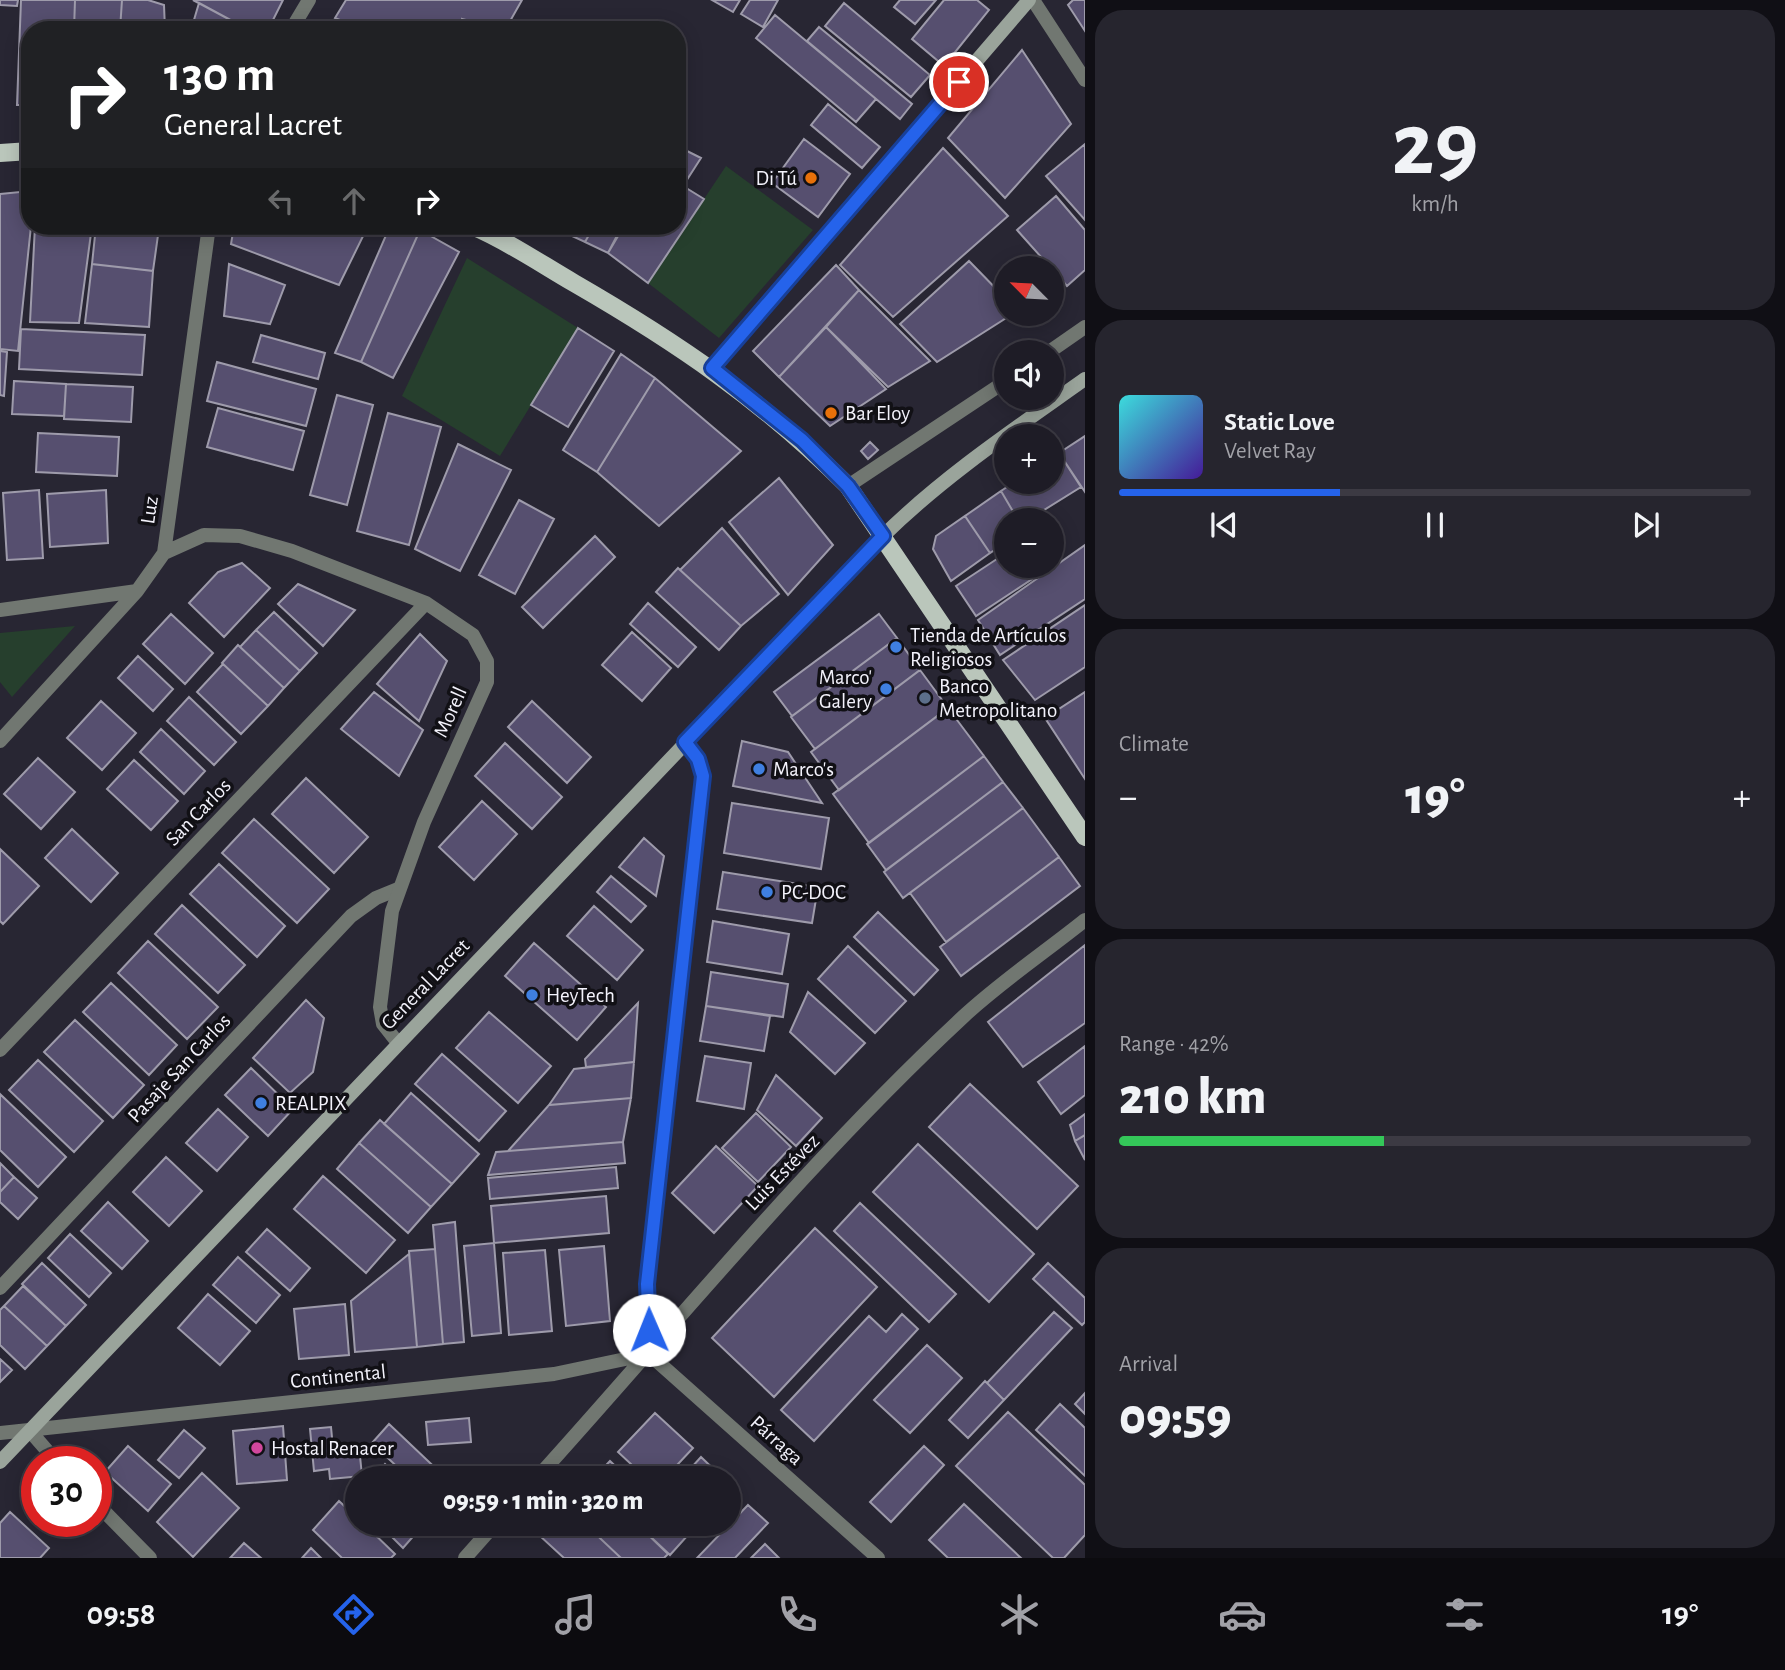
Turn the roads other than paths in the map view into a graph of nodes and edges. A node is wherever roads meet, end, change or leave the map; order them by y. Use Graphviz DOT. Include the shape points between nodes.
graph roads {
  1 [pos="309,0"];
  2 [pos="1031,0"];
  3 [pos="296,21"];
  4 [pos="1085,80"];
  5 [pos="21,152"];
  6 [pos="0,153"];
  7 [pos="208,235"];
  8 [pos="488,235"];
  9 [pos="1085,327"];
  10 [pos="1064,342"];
  11 [pos="712,368"];
  12 [pos="1085,379"];
  13 [pos="994,389"];
  14 [pos="848,486"];
  15 [pos="883,536"];
  16 [pos="164,553"];
  17 [pos="137,591"];
  18 [pos="426,603"];
  19 [pos="0,610"];
  20 [pos="0,741"];
  21 [pos="685,742"];
  22 [pos="1085,837"];
  23 [pos="398,889"];
  24 [pos="1085,920"];
  25 [pos="398,1043"];
  26 [pos="0,1050"];
  27 [pos="0,1288"];
  28 [pos="649,1354"];
  29 [pos="30,1431"];
  30 [pos="0,1433"];
  31 [pos="42,1446"];
  32 [pos="0,1462"];
  33 [pos="548,1466"];
  34 [pos="112,1519"];
  35 [pos="484,1536"];
  36 [pos="150,1558"];
  37 [pos="465,1558"];
  38 [pos="878,1558"];
  1 -- 3 [label="street"];
  2 -- 4 [label="street"];
  2 -- 11 [label="main road"];
  5 -- 6 [label="main road"];
  7 -- 16 [label="street, Luz"];
  8 -- 11 [label="main road"];
  9 -- 10 [label="street"];
  11 -- 14 [label="main road" via="802,440"];
  12 -- 15 [label="main road, General Lacret" via="909,510"];
  13 -- 14 [label="street"];
  14 -- 15 [label="main road"];
  15 -- 21 [label="main road, General Lacret"];
  15 -- 22 [label="main road"];
  16 -- 17 [label="street, Luz"];
  16 -- 18 [label="street, Morell" via="204,536 240,536 292,551"];
  17 -- 19 [label="street"];
  17 -- 20 [label="street, Luz"];
  18 -- 23 [label="street, Morell" via="473,635 487,661 487,682"];
  18 -- 26 [label="street, San Carlos"];
  21 -- 25 [label="main road, General Lacret"];
  21 -- 28 [label="street" via="698,759 703,776 647,1284"];
  23 -- 25 [label="street, Morell" via="380,1007 383,1024"];
  23 -- 27 [label="street, Pasaje San Carlos" via="351,916"];
  24 -- 28 [label="street, Luis Estévez" via="965,1015 741,1244"];
  25 -- 29 [label="main road, General Lacret"];
  28 -- 29 [label="street, Continental" via="554,1374"];
  28 -- 33 [label="street, Luis Estévez"];
  28 -- 38 [label="street, Párraga"];
  29 -- 30 [label="street, Continental"];
  29 -- 31 [label="street"];
  29 -- 32 [label="main road, General Lacret"];
  34 -- 36 [label="street"];
  35 -- 37 [label="street"];
}
